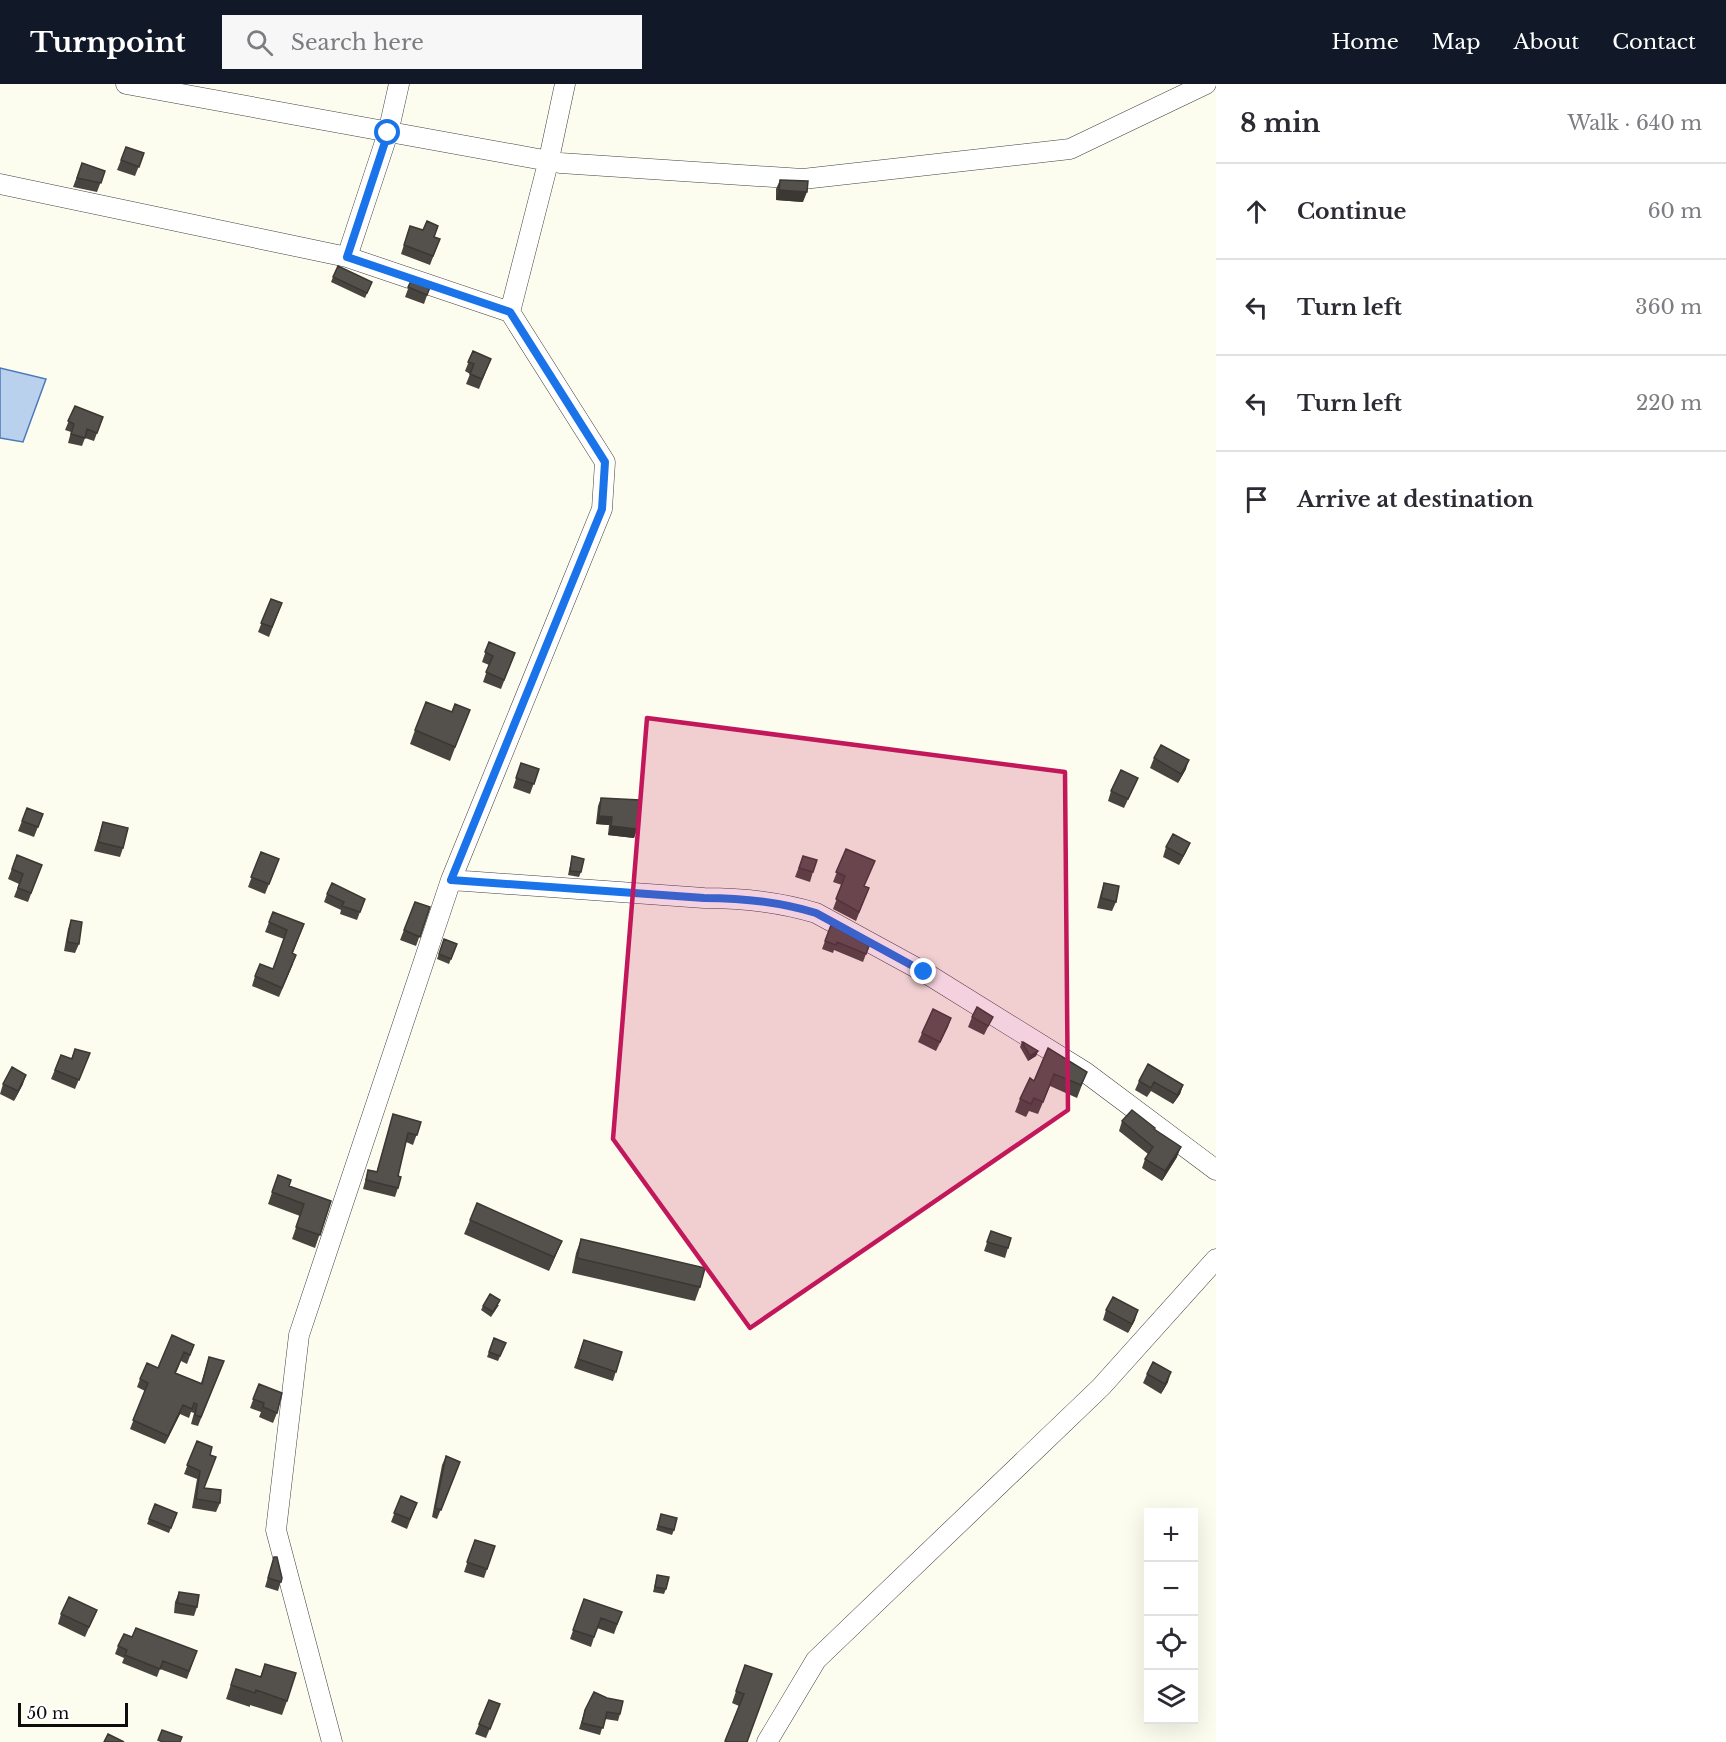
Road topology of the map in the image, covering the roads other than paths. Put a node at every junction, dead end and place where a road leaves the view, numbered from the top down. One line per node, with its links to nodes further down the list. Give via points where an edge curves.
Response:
1 (126, 84): 5 (street)
2 (399, 84): 5 (street)
3 (565, 84): 6 (street)
4 (1206, 84): 6 (street, via 1070,149 803,179 561,163)
5 (388, 133): 6 (street); 8 (street)
6 (549, 159): 9 (street)
7 (0, 184): 8 (street)
8 (347, 257): 9 (street)
9 (510, 312): 10 (street, via 605,462 602,509)
10 (451, 880): 11 (street, via 738,898 816,913 924,972 1085,1072); 13 (street, via 299,1335 276,1530)
11 (1216, 1170)
12 (1216, 1258): 14 (street, via 1101,1387 816,1660)
13 (332, 1742)
14 (766, 1742)

